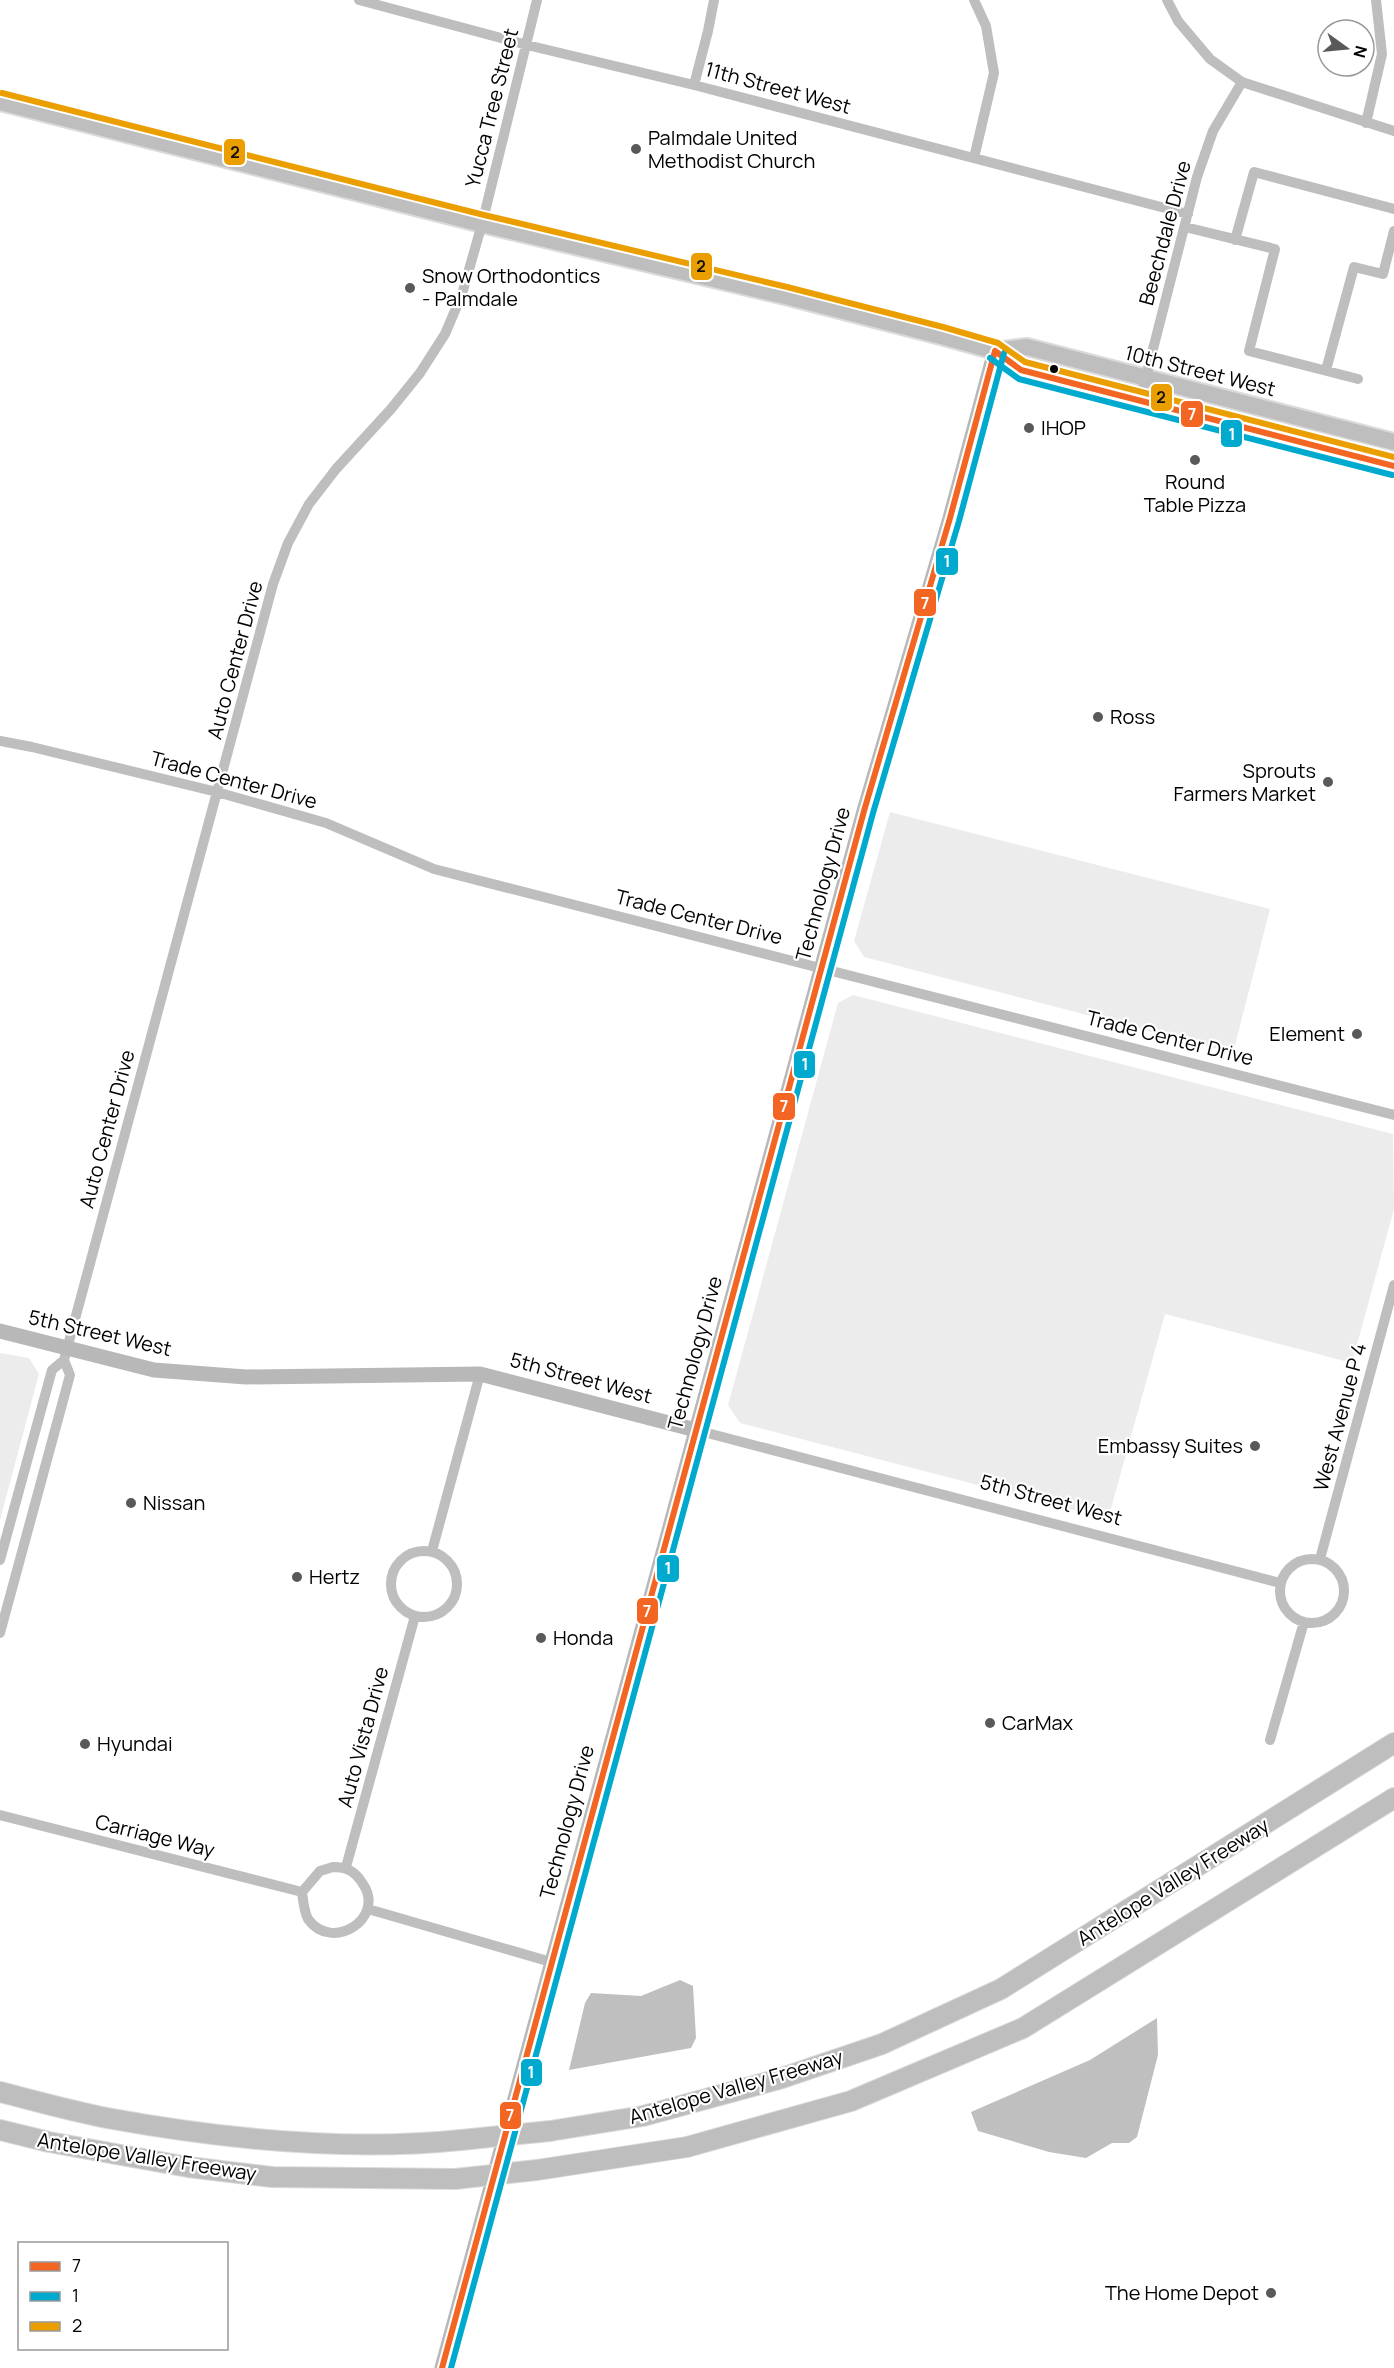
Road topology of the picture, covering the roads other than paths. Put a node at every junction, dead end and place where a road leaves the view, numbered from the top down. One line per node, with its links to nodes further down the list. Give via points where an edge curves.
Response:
1 (359, 0): 7 (street, 11th Street West)
2 (537, 0): 8 (street, Yucca Tree Street)
3 (714, 0): 10 (street)
4 (974, 0): 14 (street, via 986,26 994,73)
5 (1167, 0): 9 (street, via 1178,21 1210,59)
6 (1376, 0): 12 (street, via 1382,54)
7 (373, 2): 8 (street, 11th Street West)
8 (527, 45): 10 (street, 11th Street West); 17 (street, Yucca Tree Street)
9 (1242, 82): 12 (street); 16 (street, Beechdale Drive, via 1213,132)
10 (694, 85): 14 (street, 11th Street West)
11 (0, 102): 17 (main road, 10th Street West)
12 (1366, 123): 13 (street)
13 (1394, 131)
14 (974, 158): 16 (street, 11th Street West)
15 (1394, 209): 20 (street, via 1254,172)
16 (1188, 214): 18 (street, Beechdale Drive)
17 (482, 224): 21 (main road, 10th Street West); 29 (street, Auto Center Drive, via 462,294 445,334 392,409 309,504 288,543 273,584)
18 (1185, 227): 20 (street); 23 (street, Beechdale Drive)
19 (1394, 231): 22 (street, via 1383,274 1354,267)
20 (1235, 240): 22 (street, via 1275,249 1249,351)
21 (995, 351): 23 (main road, 10th Street West, via 1027,347); 25 (main road, 10th Street West, via 1021,370); 30 (main road, Technology Drive)
22 (1326, 370): 24 (street)
23 (1146, 379): 25 (street, Beechdale Drive); 26 (main road, 10th Street West)
24 (1358, 379)
25 (1140, 400): 27 (main road, 10th Street West)
26 (1394, 442)
27 (1394, 466)
28 (0, 741): 29 (street, Trade Center Drive)
29 (217, 792): 30 (street, Trade Center Drive, via 326,823 434,869); 34 (street, Auto Center Drive)
30 (822, 967): 31 (street, Trade Center Drive); 36 (main road, Technology Drive)
31 (1394, 1115)
32 (1394, 1285): 38 (street, West Avenue P 4)
33 (0, 1331): 34 (main road, 5th Street West)
34 (65, 1354): 35 (main road, 5th Street West, via 154,1370 246,1377); 39 (street, Auto Center Drive, via 52,1370); 43 (street, Auto Center Drive, via 70,1375)
35 (480, 1374): 36 (main road, 5th Street West); 37 (street)
36 (696, 1430): 40 (street, 5th Street West); 51 (main road, Technology Drive)
37 (432, 1551): 41 (street, via 417,1551 399,1561 392,1575 390,1591 395,1600); 41 (street, via 453,1567 456,1592 450,1605 440,1613)
38 (1320, 1559): 40 (street, via 1303,1559 1293,1564); 42 (street, via 1337,1570 1344,1591 1342,1602 1326,1620)
39 (0, 1560)
40 (1280, 1583): 42 (street, via 1287,1611)
41 (415, 1616): 48 (street, Auto Vista Drive)
42 (1304, 1622): 44 (street)
43 (0, 1633)
44 (1270, 1740)
45 (1394, 1743): 52 (highway, Antelope Valley Freeway, bridge, via 1001,1989 882,2044 779,2079 643,2116 461,2140 352,2144 211,2134 105,2117)
46 (1394, 1798): 53 (highway, Antelope Valley Freeway, bridge, via 1023,2028 851,2101 687,2147 455,2179 272,2177 188,2167)
47 (0, 1815): 49 (street, Carriage Way)
48 (346, 1867): 49 (street, via 320,1871); 50 (street, via 367,1890)
49 (302, 1892): 50 (street, via 307,1917 327,1933 346,1932 359,1925)
50 (368, 1909): 51 (street)
51 (551, 1962): 54 (main road, Technology Drive)
52 (0, 2092)
53 (0, 2130)
54 (442, 2368)

